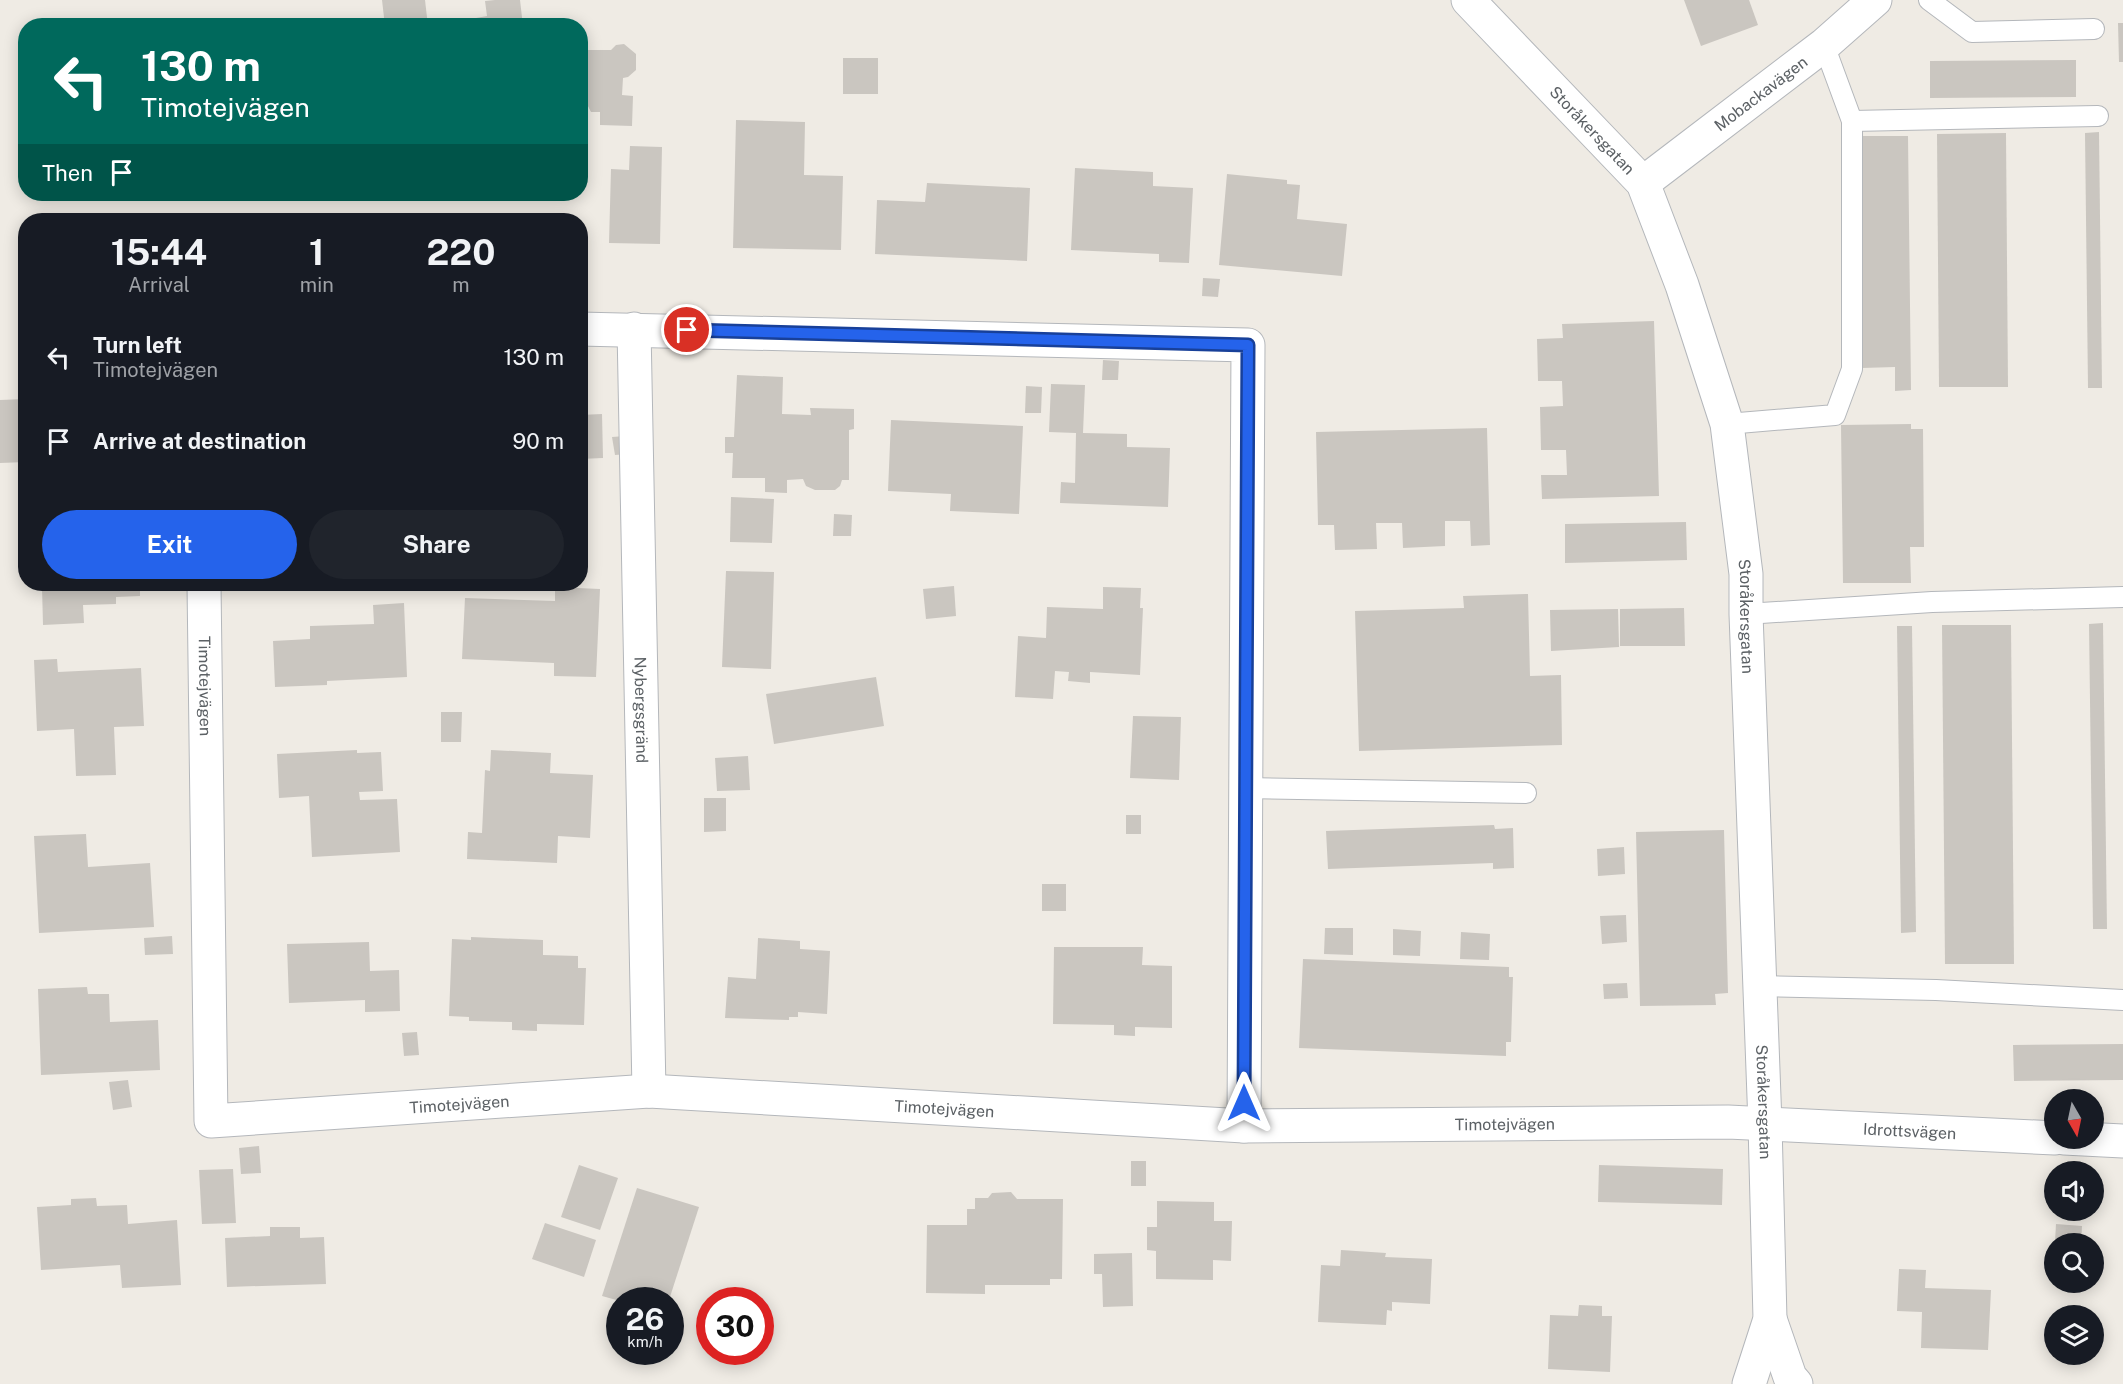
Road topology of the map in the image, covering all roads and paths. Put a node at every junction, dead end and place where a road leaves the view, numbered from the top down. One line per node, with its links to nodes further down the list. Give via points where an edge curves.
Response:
1 (1468, 0): 8 (street, Storåkersgatan)
2 (1875, 0): 5 (street, Mobackavägen)
3 (1929, 0): 4 (lane, via 1972,32)
4 (2094, 29)
5 (1824, 45): 7 (lane); 8 (street, Mobackavägen)
6 (2098, 116): 7 (lane)
7 (1852, 121): 11 (lane, via 1852,369 1835,415)
8 (1643, 183): 11 (street, Storåkersgatan)
9 (634, 329): 10 (street); 15 (street, via 1248,345); 19 (street, Nybergsgränd)
10 (588, 330)
11 (1728, 424): 14 (street, Storåkersgatan, via 1746,574)
12 (204, 591): 19 (street, Timotejvägen, via 211,1121)
13 (2123, 597): 14 (lane, via 1932,602)
14 (1746, 614): 17 (street, Storåkersgatan)
15 (1244, 788): 16 (lane); 21 (street)
16 (1526, 793)
17 (1759, 986): 18 (lane); 20 (street, Storåkersgatan)
18 (2123, 1000)
19 (649, 1091): 21 (street, Timotejvägen)
20 (1765, 1124): 21 (street, Timotejvägen); 22 (street, Idrottsvägen); 25 (street, Storåkersgatan)
21 (1244, 1126)
22 (2044, 1137)
23 (2104, 1140): 24 (street)
24 (2123, 1141)
25 (1770, 1319): 26 (street, Storåkersgatan); 27 (street, Storåkersgatan)
26 (1749, 1384)
27 (1796, 1384)

